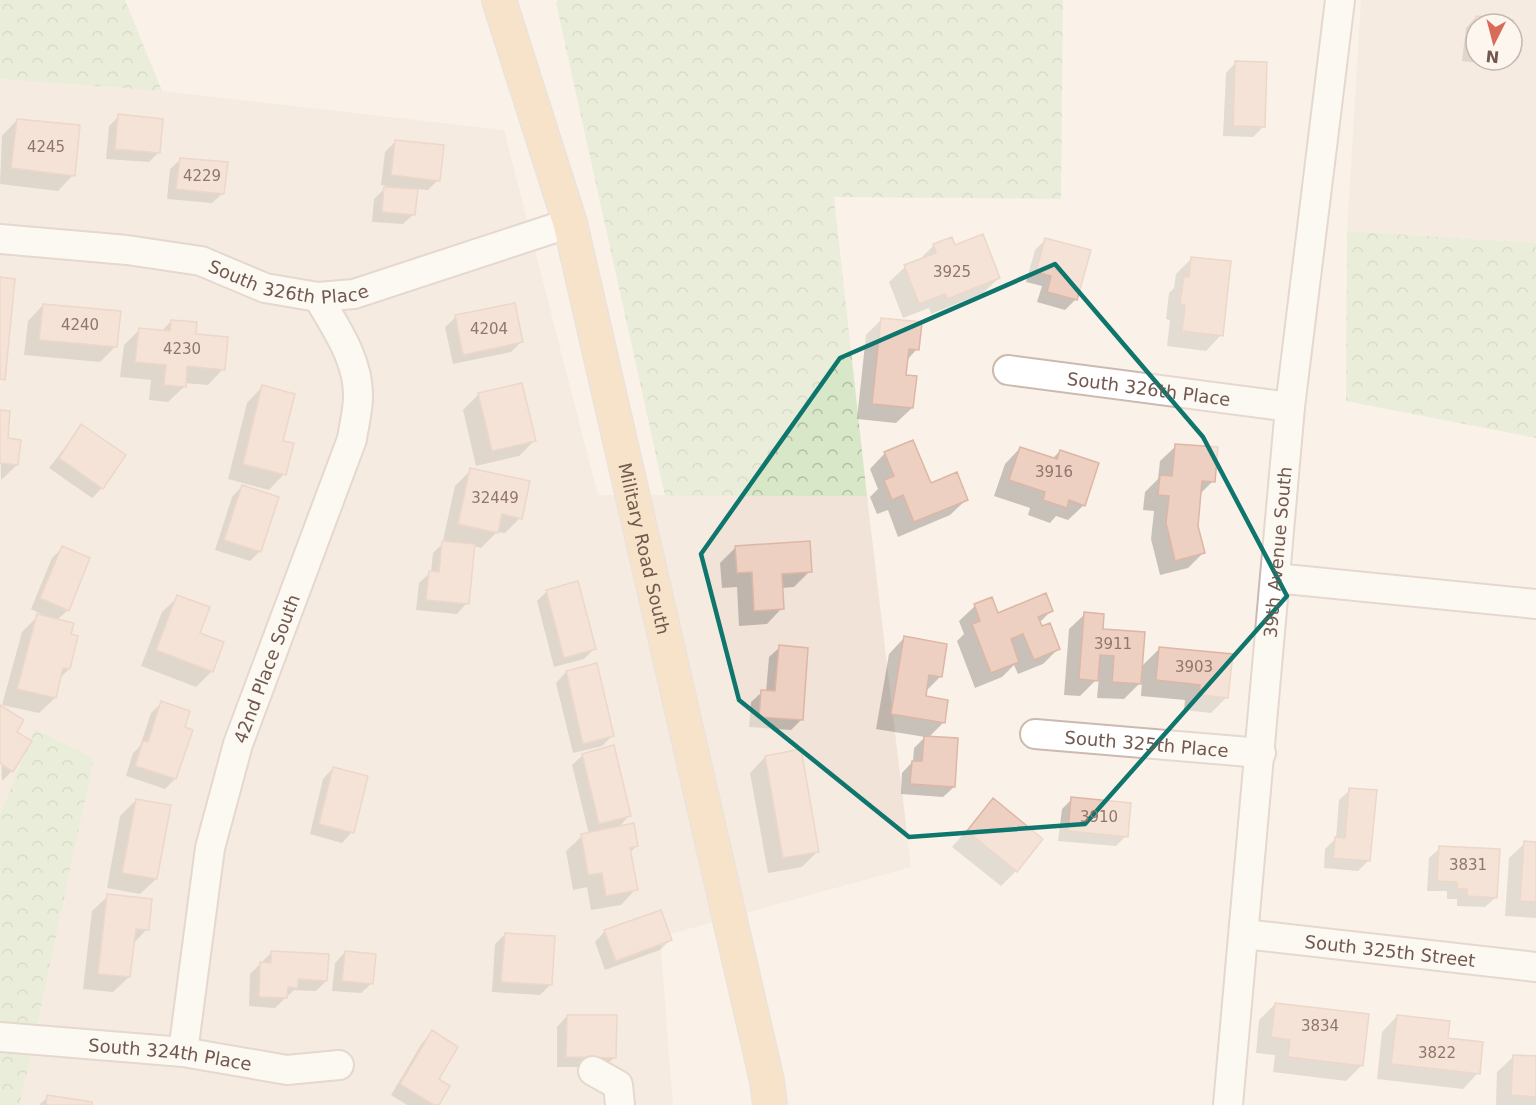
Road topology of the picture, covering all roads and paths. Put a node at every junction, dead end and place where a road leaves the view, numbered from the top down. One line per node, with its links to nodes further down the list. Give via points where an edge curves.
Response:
1 (499, 0): 3 (main road, Military Road South)
2 (1340, 0): 7 (street, 39th Avenue South)
3 (570, 223): 5 (street, South 326th Place, via 354,294); 19 (main road, Military Road South)
4 (0, 238): 5 (street, South 326th Place, via 201,261 265,288)
5 (318, 297): 15 (street, 42nd Place South, via 342,338 355,371 358,396 352,439 238,744 210,848)
6 (1008, 370): 7 (street, South 326th Place)
7 (1290, 407): 8 (street, 39th Avenue South)
8 (1275, 579): 9 (street); 11 (street, 39th Avenue South)
9 (1536, 604)
10 (1035, 734): 11 (street, South 325th Place)
11 (1261, 753): 12 (street, 39th Avenue South)
12 (1244, 934): 13 (street, South 325th Street); 20 (street, 39th Avenue South)
13 (1536, 967)
14 (0, 1037): 15 (street, South 324th Place)
15 (183, 1052): 16 (street, South 324th Place, via 287,1070)
16 (339, 1065)
17 (593, 1071): 18 (street, via 618,1084)
18 (620, 1105)
19 (770, 1105)
20 (1228, 1105)

